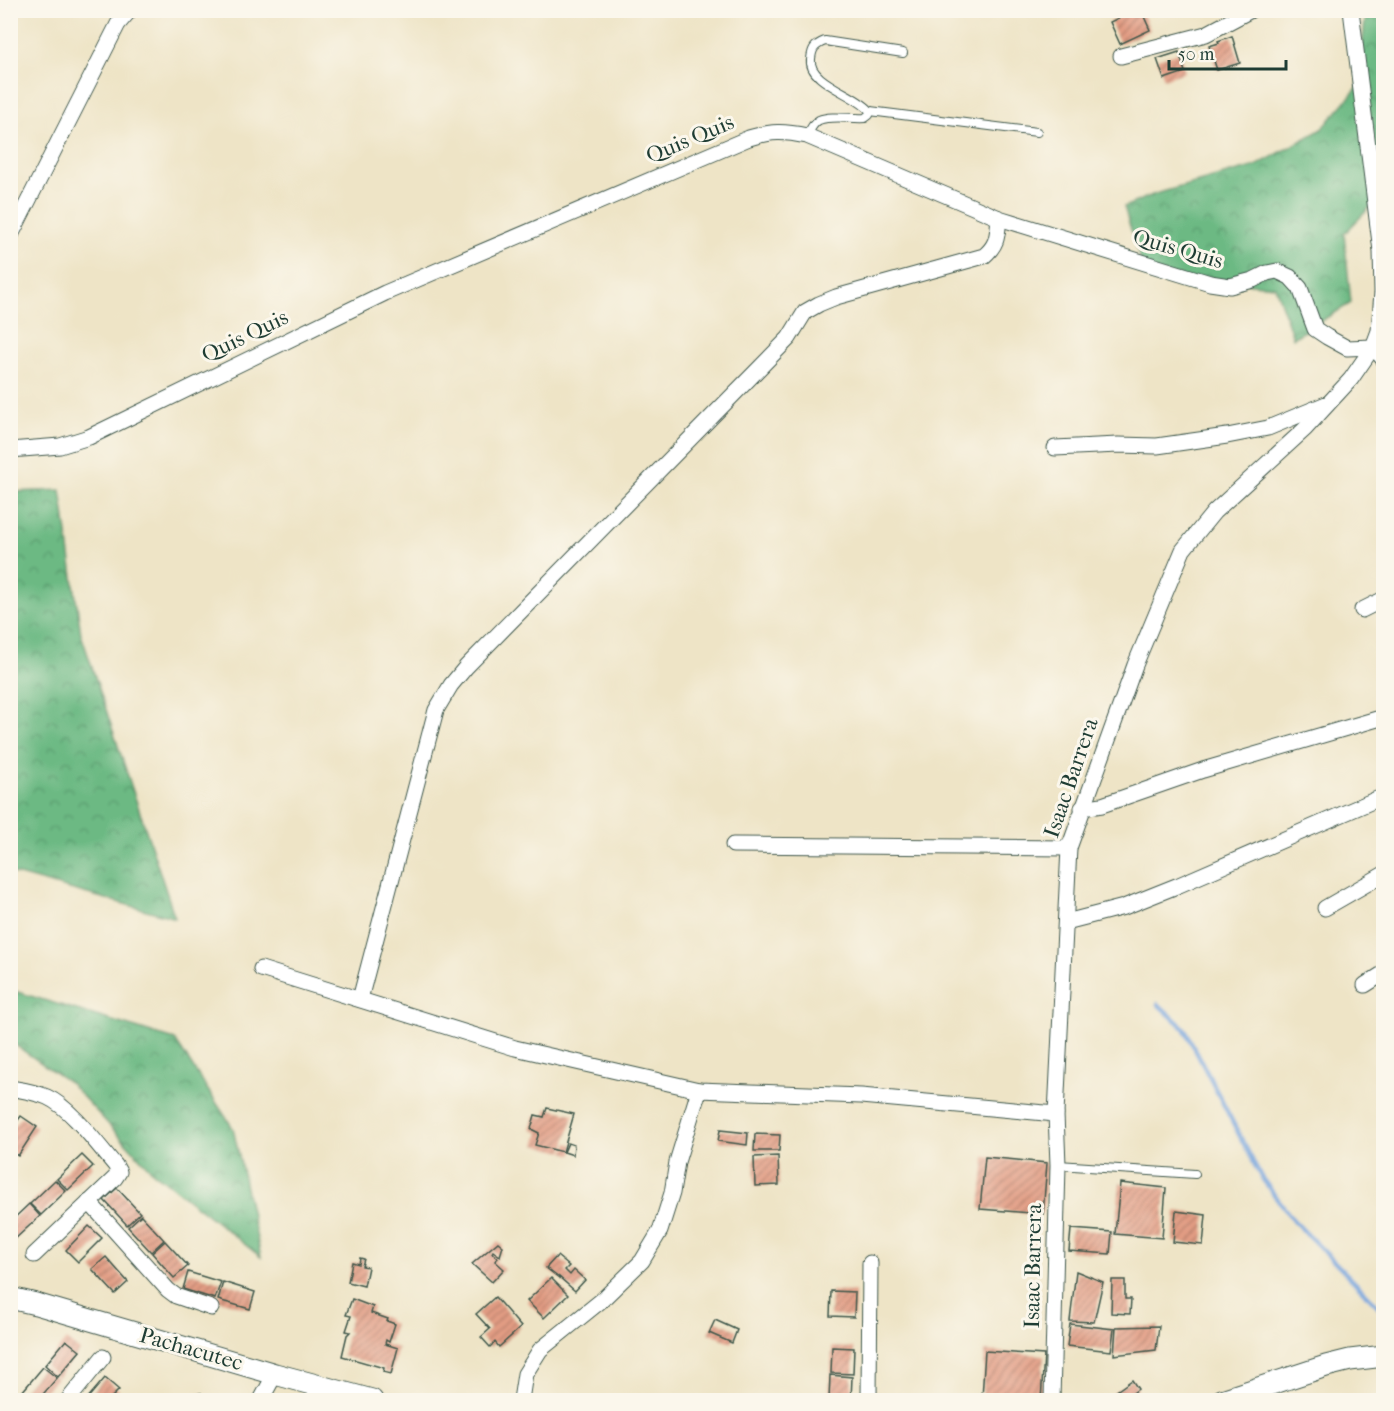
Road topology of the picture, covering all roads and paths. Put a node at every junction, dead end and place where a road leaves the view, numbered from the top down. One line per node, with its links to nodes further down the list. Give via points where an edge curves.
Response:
1 (130, 10): 10 (street, via 118,24)
2 (1251, 10): 5 (street, via 1206,34)
3 (1351, 10): 11 (street, via 1381,251 1379,331)
4 (903, 53): 6 (lane, via 825,42 812,50 810,63 823,80)
5 (1121, 56)
6 (870, 111): 7 (lane); 8 (lane, via 865,118 819,120)
7 (1036, 132)
8 (807, 136): 9 (street, Quis Quis); 15 (street, Quis Quis, via 786,132 749,138 385,293 89,437 60,446)
9 (999, 218): 11 (street, Quis Quis, via 1210,283 1230,286 1277,271 1290,276 1300,288 1315,329 1347,348); 29 (street, via 997,241 984,256 836,297 805,312 789,338 451,685 436,710)
10 (10, 237)
11 (1373, 347): 12 (street); 13 (street, Isaac Barrera)
12 (1383, 360)
13 (1329, 403): 14 (street, via 1268,428 1227,436 1158,446); 20 (street, Isaac Barrera, via 1214,512 1183,550 1135,665)
14 (1055, 448)
15 (10, 450)
16 (1383, 599): 17 (street)
17 (1362, 609)
18 (1383, 717): 20 (street)
19 (1383, 796): 25 (street, via 1124,907)
20 (1083, 808): 22 (street, Isaac Barrera)
21 (733, 845): 22 (street)
22 (1069, 848): 25 (street, Isaac Barrera)
23 (1383, 874): 24 (street)
24 (1325, 908)
25 (1066, 922): 32 (street, Isaac Barrera)
26 (261, 969): 29 (street)
27 (1383, 973): 28 (street)
28 (1365, 985)
29 (360, 999): 31 (street, via 515,1048)
30 (10, 1088): 35 (street, via 49,1097 70,1113 115,1165 119,1172 115,1178)
31 (699, 1090): 32 (street, via 861,1096); 46 (street, via 660,1231 642,1261 602,1300 540,1350 525,1374)
32 (1056, 1114): 33 (street, Isaac Barrera)
33 (1058, 1165): 34 (lane); 48 (street, Isaac Barrera)
34 (1196, 1174)
35 (89, 1202): 36 (street); 39 (street, via 168,1290)
36 (34, 1255)
37 (870, 1263): 47 (street)
38 (10, 1298): 42 (street, Pachacutec)
39 (211, 1308)
40 (1383, 1356): 49 (street, via 1326,1366)
41 (103, 1357): 43 (street)
42 (275, 1374): 44 (street); 45 (street, Pachacutec)
43 (68, 1401)
44 (261, 1401)
45 (372, 1401)
46 (521, 1401)
47 (869, 1401)
48 (1052, 1401)
49 (1222, 1401)

